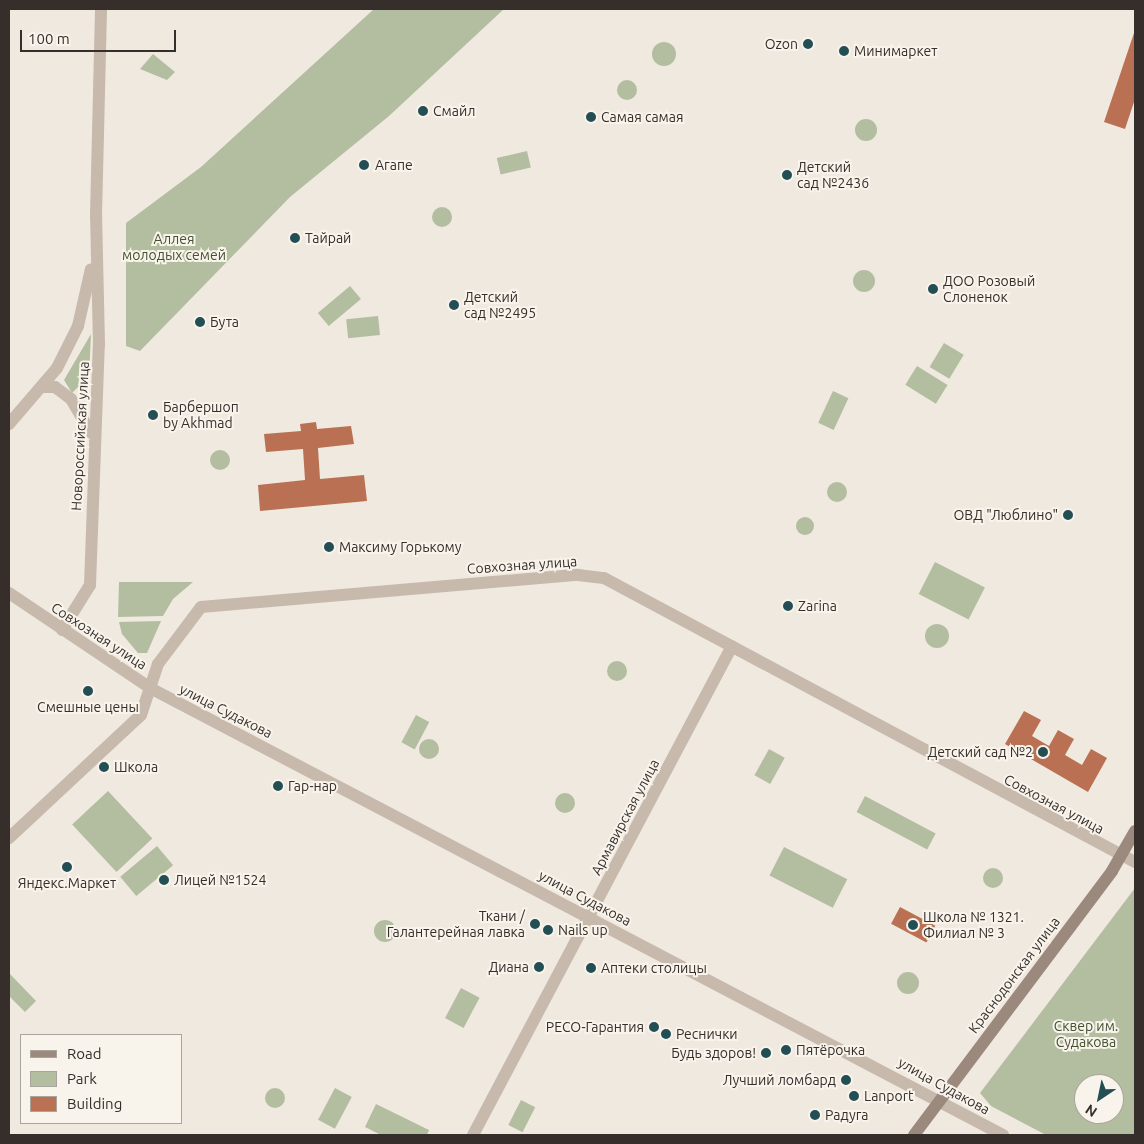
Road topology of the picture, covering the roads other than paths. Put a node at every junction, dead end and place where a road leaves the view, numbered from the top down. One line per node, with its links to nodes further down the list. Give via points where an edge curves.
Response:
1 (101, 9): 2 (street, Новороссийская улица)
2 (96, 234): 3 (street, Новороссийская улица, via 78,326); 5 (street, Новороссийская улица, via 99,345)
3 (43, 387): 4 (street, Новороссийская улица); 5 (street, via 54,387 71,399)
4 (9, 424)
5 (93, 437): 7 (street, Новороссийская улица, via 90,585)
6 (9, 593): 7 (street, Совхозная улица)
7 (62, 630): 9 (street, Совхозная улица)
8 (732, 646): 9 (street, Совхозная улица, via 604,578 521,579 201,607 158,664); 12 (street, Совхозная улица); 14 (street, Армавирская улица)
9 (152, 689): 11 (street, via 142,715); 14 (street, улица Судакова)
10 (1135, 831): 12 (main road, Краснодонская улица)
11 (9, 838)
12 (1121, 856): 13 (street, Совхозная улица); 15 (main road, Краснодонская улица)
13 (1135, 862)
14 (589, 917): 15 (street, улица Судакова); 16 (street, Армавирская улица)
15 (940, 1099): 17 (main road, Краснодонская улица); 18 (street, улица Судакова)
16 (473, 1135)
17 (914, 1135)
18 (1003, 1135)

